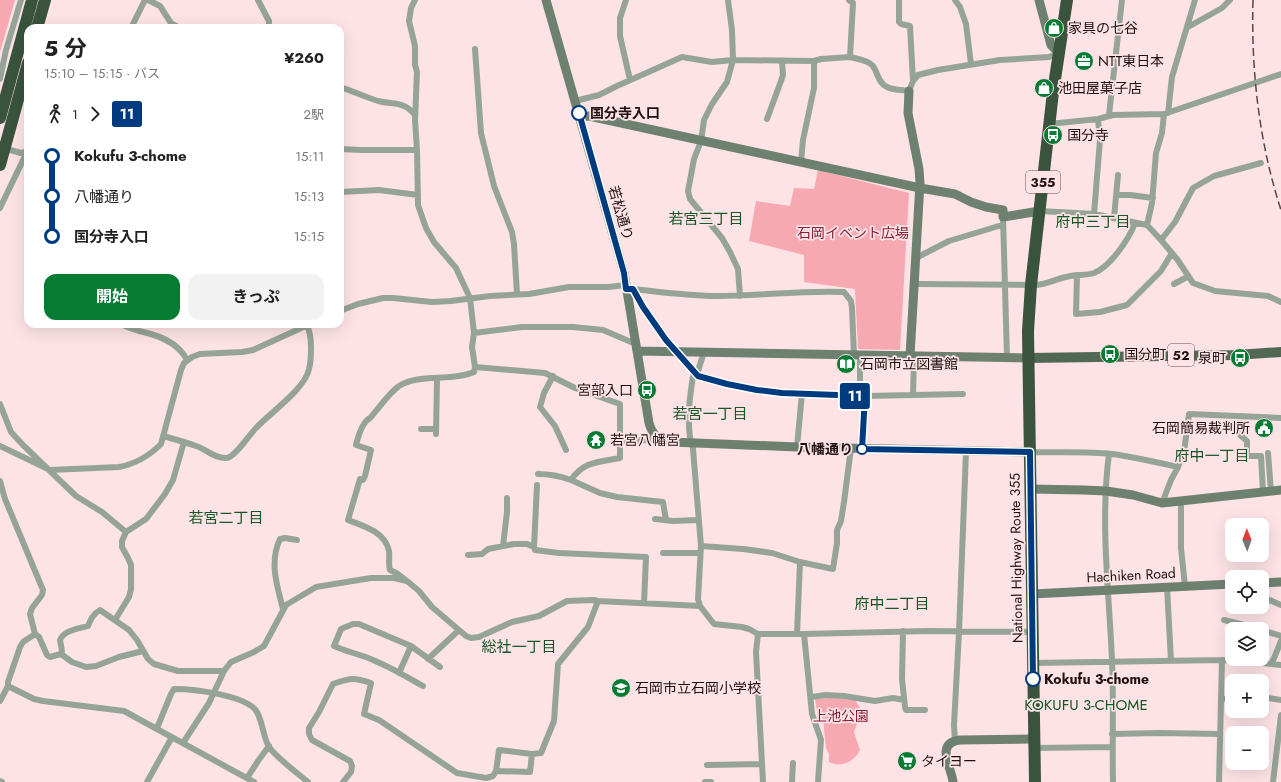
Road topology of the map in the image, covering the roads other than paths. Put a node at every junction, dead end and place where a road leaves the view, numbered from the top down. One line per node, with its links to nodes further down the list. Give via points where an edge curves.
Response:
1 (21, 0): 34 (street)
2 (32, 0): 18 (highway)
3 (45, 0): 19 (highway)
4 (146, 0): 20 (street); 21 (street, via 160,6)
5 (258, 0): 22 (street)
6 (415, 0): 41 (street, via 408,15 416,46)
7 (546, 0): 39 (street, 若松通り)
8 (626, 0): 35 (street, via 620,18 620,31)
9 (728, 0): 28 (street)
10 (899, 0): 36 (street, via 898,22 910,26)
11 (955, 0): 31 (street, via 966,24)
12 (1039, 0): 26 (street, via 1051,45)
13 (1067, 0): 26 (highway, National Highway Route 355 / 355)
14 (1122, 0): 42 (street)
15 (1195, 0): 23 (street)
16 (1230, 0): 23 (street, via 1222,8)
17 (852, 1): 27 (street)
18 (25, 24)
19 (38, 24)
20 (133, 24)
21 (173, 24)
22 (269, 24)
23 (1188, 27): 40 (street, via 1172,77)
24 (24, 30): 44 (highway)
25 (475, 49): 80 (street, via 481,133 494,186 512,232)
26 (1059, 53): 31 (street, via 1049,57); 47 (highway, National Highway Route 355 / 355)
27 (850, 57): 30 (street, via 821,59); 38 (street, via 873,66 886,87)
28 (733, 60): 29 (street); 35 (street, via 712,62 682,57); 48 (street, via 727,82 704,120)
29 (782, 61): 30 (street); 46 (street, via 783,75)
30 (814, 62): 54 (street, via 814,88)
31 (971, 64): 36 (street, via 918,75)
32 (1281, 74): 40 (street)
33 (24, 78): 56 (highway)
34 (0, 79)
35 (630, 80): 39 (street, via 599,95)
36 (913, 81): 38 (street)
37 (344, 88): 41 (street, via 379,101 404,105)
38 (909, 91): 58 (street, via 908,113 919,169)
39 (576, 101): 43 (street, 若松通り)
40 (1166, 114): 42 (street); 62 (street, via 1156,153)
41 (415, 115): 51 (street)
42 (1108, 115): 45 (street)
43 (580, 117): 48 (street, via 589,116); 79 (street, 若松通り)
44 (0, 118)
45 (1098, 118): 47 (street); 65 (street, via 1100,140)
46 (767, 119)
47 (1049, 124): 64 (highway, National Highway Route 355 / 355)
48 (701, 141): 54 (street); 81 (street, via 690,178 690,199 722,238 730,252 738,269)
49 (0, 147): 52 (street)
50 (344, 149): 51 (street)
51 (417, 150): 60 (street)
52 (24, 151)
53 (24, 158): 63 (street)
54 (801, 162): 58 (street)
55 (1261, 163): 70 (street, via 1214,176 1194,188 1175,222)
56 (0, 165)
57 (1118, 175): 61 (street)
58 (920, 188): 67 (street, via 956,194 971,202 1003,210); 72 (street)
59 (344, 192): 60 (street, via 379,190)
60 (418, 195): 82 (street, via 419,209 426,228 456,268)
61 (1117, 195): 62 (street); 66 (street)
62 (1153, 198): 69 (street)
63 (0, 208)
64 (1040, 211): 65 (street); 67 (street); 78 (highway, National Highway Route 355 / 355)
65 (1094, 214): 66 (street)
66 (1114, 218): 68 (street)
67 (1003, 221): 72 (street, via 949,241); 77 (street)
68 (1135, 223): 69 (street); 73 (street, via 1121,250 1104,266 1093,273)
69 (1147, 225): 70 (street)
70 (1161, 240): 71 (street)
71 (1172, 253): 73 (street, via 1161,271 1133,300 1127,305 1111,310 1076,314); 74 (street)
72 (916, 258): 75 (street)
73 (1077, 275): 78 (street)
74 (1187, 277): 76 (street); 83 (street, via 1193,283 1215,291 1268,296)
75 (914, 284): 77 (street); 94 (street)
76 (1174, 284)
77 (1005, 285): 78 (street); 95 (street)
78 (1031, 285): 96 (highway, National Highway Route 355 / 355)
79 (629, 288): 80 (street, via 569,287); 81 (street, via 670,294); 89 (street, 若松通り); 90 (street)
80 (517, 294): 82 (street)
81 (740, 296): 93 (street, via 844,292 851,301)
82 (470, 298): 84 (street, via 432,302 383,298); 88 (street)
83 (1281, 302)
84 (344, 309)
85 (128, 328): 97 (street, via 158,336 171,343 182,351)
86 (300, 328): 97 (street, via 253,350 200,354)
87 (309, 328): 113 (street, via 311,357 306,378 295,393 256,428 235,454 229,458 222,458)
88 (474, 333): 89 (street, via 522,327 573,327 603,330 631,342); 98 (street, via 472,347)
89 (636, 347): 90 (street); 111 (street, 若松通り, via 649,422)
90 (676, 352): 91 (street); 99 (street)
91 (704, 352): 93 (street); 99 (street)
92 (1281, 352): 96 (main road, 52)
93 (857, 356): 94 (street); 105 (street)
94 (912, 356): 95 (street); 104 (street)
95 (1007, 358): 96 (street)
96 (1028, 358): 121 (highway, National Highway Route 355 / 355)
97 (187, 360): 110 (street, via 181,370)
98 (475, 367): 100 (street); 101 (street, via 474,372 468,375)
99 (695, 373): 102 (street, via 727,384 757,390); 114 (street, via 688,415)
100 (553, 376): 112 (street, via 575,388 620,404); 119 (street, via 540,406 555,426)
101 (437, 378): 109 (street, via 436,432); 149 (street, via 412,380 394,389 366,420 356,445 371,450 365,476 363,480 360,479 348,520 377,533 387,545 390,570)
102 (802, 393): 105 (street); 116 (street)
103 (963, 394): 104 (street)
104 (913, 395): 105 (street)
105 (862, 396): 118 (street)
106 (0, 404): 125 (street, via 11,432)
107 (1240, 416): 108 (street); 124 (street, via 1189,414 1184,452); 132 (street, via 1240,435 1247,441 1247,456 1261,456)
108 (1281, 418)
109 (421, 429)
110 (163, 436): 113 (street); 125 (street, via 161,444 153,452 130,465)
111 (656, 436): 112 (street, via 649,440); 114 (street, via 665,442)
112 (621, 440): 127 (street, via 620,458 589,465 578,471)
113 (184, 442): 140 (street, via 173,480 165,494 146,519)
114 (692, 443): 116 (street); 139 (street)
115 (0, 446): 125 (street)
116 (797, 447): 117 (street)
117 (851, 448): 118 (street); 148 (street, via 833,569)
118 (862, 449): 120 (street)
119 (566, 450)
120 (966, 452): 121 (street); 168 (street)
121 (1030, 452): 123 (street); 130 (highway, National Highway Route 355 / 355)
122 (1268, 453): 132 (street)
123 (1109, 454): 124 (street); 133 (street)
124 (1178, 467): 136 (street)
125 (50, 470): 140 (street, via 76,496 102,512)
126 (538, 474): 127 (street, via 558,475)
127 (571, 480): 138 (street, via 600,493 663,502)
128 (0, 481): 171 (street, via 43,590 42,596 30,612)
129 (537, 485): 144 (street)
130 (1030, 489): 133 (street); 156 (highway, National Highway Route 355 / 355)
131 (1281, 490): 132 (street)
132 (1267, 491): 135 (street)
133 (1106, 492): 136 (street, via 1133,495); 155 (street)
134 (507, 498): 142 (street)
135 (1181, 502): 136 (street); 153 (street, via 1180,542)
136 (1162, 503)
137 (655, 519): 138 (street)
138 (666, 520): 139 (street)
139 (698, 520): 143 (street)
140 (126, 532): 163 (street, via 122,547 130,562 131,589)
141 (297, 540): 162 (street, via 285,538 280,540 276,548 274,564)
142 (503, 546): 144 (street, via 527,544); 147 (street, via 488,549 482,554)
143 (701, 546): 146 (street); 148 (street, via 772,553)
144 (534, 547): 159 (street, via 534,550 646,556)
145 (663, 553): 146 (street)
146 (700, 553): 161 (street)
147 (468, 555)
148 (800, 562): 173 (street)
149 (407, 581): 162 (street, via 386,578 323,585 310,589); 166 (street)
150 (1281, 582): 151 (street)
151 (1269, 583)
152 (1225, 584): 153 (street, Hachiken Road)
153 (1185, 586): 154 (street, Hachiken Road)
154 (1167, 587): 155 (street, Hachiken Road); 183 (street)
155 (1108, 591): 156 (street, Hachiken Road); 182 (street)
156 (1032, 594): 169 (highway, National Highway Route 355 / 355)
157 (1269, 600): 160 (street)
158 (598, 601): 159 (street); 166 (street, via 567,601 539,616 512,622 479,637 471,638); 211 (street, via 588,627 558,664 554,721 541,753)
159 (644, 603): 161 (street)
160 (1281, 605)
161 (700, 606): 172 (street, via 714,624 742,627)
162 (283, 609): 188 (street, via 264,646 231,662)
163 (115, 620): 178 (street, via 129,630); 179 (street, via 100,610 95,613 88,626 63,635 60,640)
164 (1224, 620): 165 (street)
165 (1232, 622)
166 (459, 630): 180 (street)
167 (903, 631): 168 (street); 174 (street); 197 (street)
168 (959, 632): 169 (street); 206 (street)
169 (1033, 632): 185 (highway, National Highway Route 355 / 355)
170 (1269, 632): 175 (street)
171 (36, 634): 179 (street, via 48,657); 190 (street, via 20,647)
172 (758, 634): 173 (street); 213 (street)
173 (797, 634): 174 (street)
174 (804, 634): 193 (street)
175 (1281, 636)
176 (1281, 642): 184 (street)
177 (411, 646): 180 (street); 189 (street); 189 (street, via 359,624 341,629 334,646 373,660)
178 (143, 651): 179 (street, via 86,667 72,662); 188 (street, via 154,664 178,671)
179 (61, 654)
180 (428, 659): 187 (street)
181 (1222, 660): 183 (street); 184 (street); 195 (street)
182 (1112, 661): 183 (street); 185 (street); 203 (street)
183 (1171, 661)
184 (1272, 663): 186 (street)
185 (1033, 664): 208 (highway, National Highway Route 355 / 355)
186 (1281, 665)
187 (440, 667)
188 (224, 671): 192 (street)
189 (399, 673): 191 (street)
190 (8, 686): 199 (street); 202 (street, via 43,701 120,709)
191 (423, 686)
192 (214, 693): 202 (street, via 174,689); 207 (street); 209 (street, via 233,698 255,709)
193 (811, 697): 197 (street, via 826,695 875,701 893,698); 225 (street, via 812,714 821,740)
194 (1269, 698): 198 (street)
195 (1222, 699): 196 (street); 204 (street)
196 (1225, 699)
197 (904, 700): 200 (street, via 906,710)
198 (1281, 700)
199 (0, 701)
200 (925, 710)
201 (1281, 714): 230 (street)
202 (157, 728): 205 (street)
203 (1112, 734): 204 (street); 210 (street)
204 (1220, 734): 229 (street)
205 (172, 737): 207 (street); 218 (street)
206 (954, 742): 208 (street, via 960,740); 226 (street, via 947,748 946,754)
207 (183, 743): 216 (street)
208 (1034, 743): 210 (street); 227 (highway, National Highway Route 355 / 355)
209 (269, 746): 216 (street); 220 (street)
210 (1112, 747): 228 (street)
211 (532, 754): 215 (street, via 530,772); 215 (street, via 499,750)
212 (793, 763): 224 (street)
213 (762, 764): 214 (street); 223 (street)
214 (707, 765)
215 (496, 771): 217 (street, via 493,776 486,778 457,773 379,720 364,714 371,683 350,678 333,684 309,728 312,740 350,761 352,766)
216 (247, 778): 219 (street)
217 (347, 781)
218 (147, 782)
219 (254, 782)
220 (308, 782)
221 (705, 782): 222 (street)
222 (711, 782)
223 (763, 782)
224 (792, 782)
225 (818, 782)
226 (953, 782)
227 (1035, 782)
228 (1114, 782)
229 (1219, 782)
230 (1273, 782)

